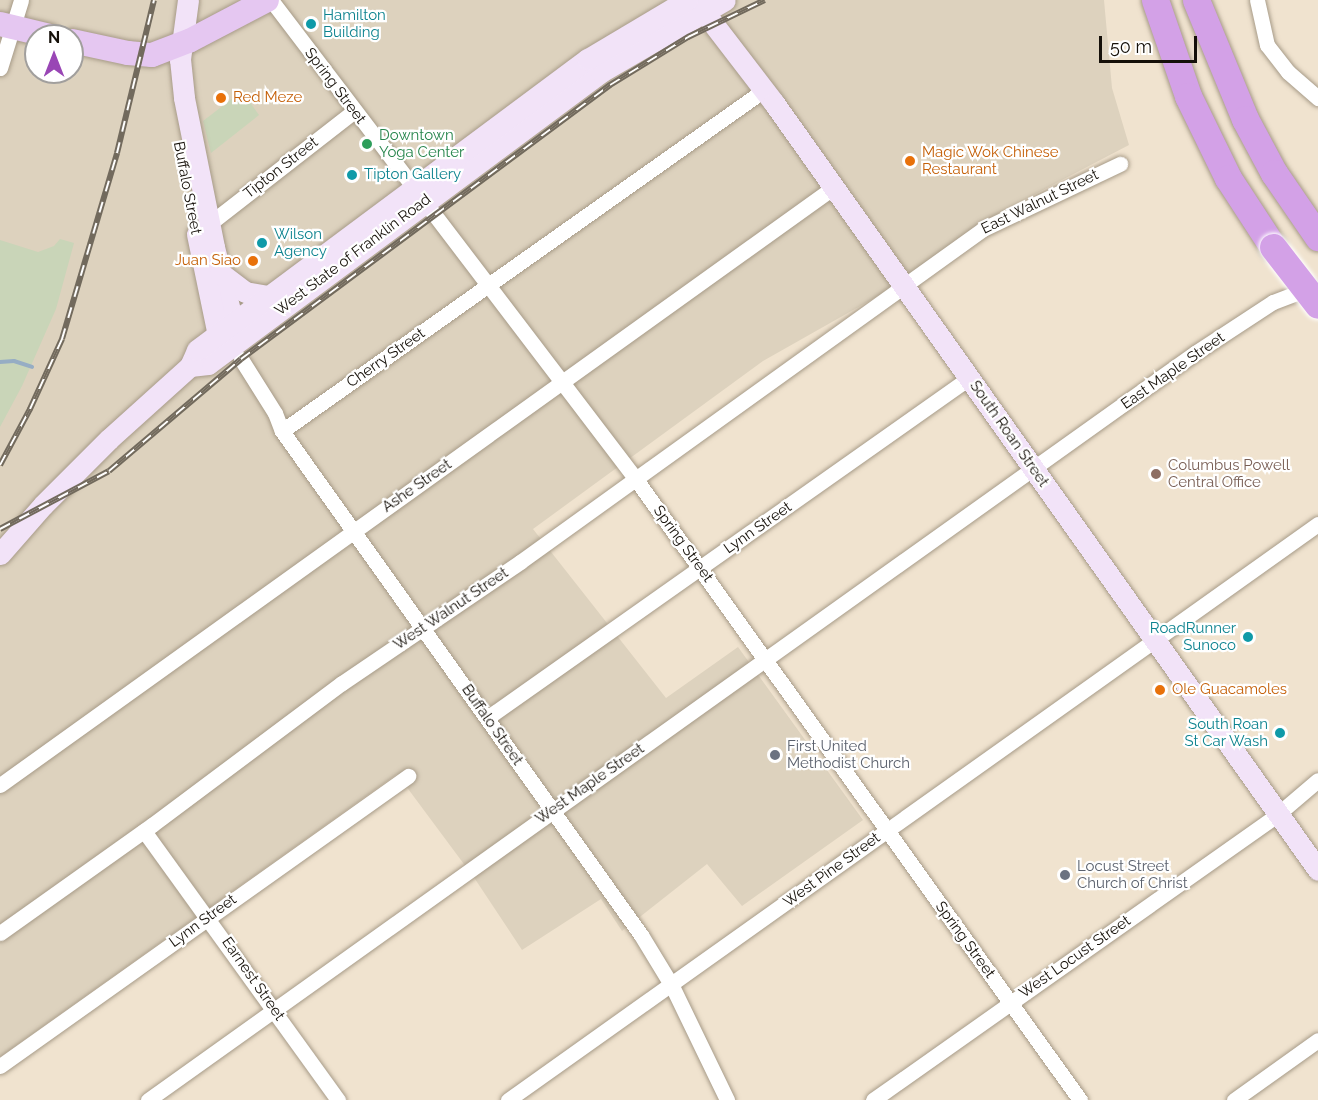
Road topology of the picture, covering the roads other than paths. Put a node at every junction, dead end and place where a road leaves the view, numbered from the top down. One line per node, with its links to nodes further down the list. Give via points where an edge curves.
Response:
1 (21, 0): 11 (street)
2 (173, 0): 15 (main road, Buffalo Street)
3 (188, 0): 15 (main road, Buffalo Street)
4 (269, 0): 15 (main road); 19 (street, Spring Street)
5 (725, 0): 10 (main road, West State of Franklin Road)
6 (1155, 0): 30 (highway, bridge, via 1200,122 1228,178 1273,247)
7 (1197, 0): 14 (highway)
8 (1206, 0): 14 (highway)
9 (1257, 0): 18 (street, via 1267,45 1288,72)
10 (696, 4): 17 (main road, South Roan Street); 22 (main road, West State of Franklin Road, via 588,59)
11 (6, 26): 12 (main road); 16 (street)
12 (24, 30)
13 (84, 42): 15 (main road, via 152,55)
14 (1211, 42): 24 (highway, via 1261,151)
15 (174, 48): 23 (main road, Buffalo Street); 31 (main road, Buffalo Street, via 170,102)
16 (0, 68)
17 (764, 90): 21 (main road, South Roan Street); 27 (street, Cherry Street)
18 (1318, 98)
19 (354, 111): 22 (street, Spring Street); 23 (street, Tipton Street)
20 (1120, 164): 28 (street, East Walnut Street, via 983,229)
21 (834, 187): 28 (main road, South Roan Street); 33 (street, Ashe Street)
22 (419, 196): 27 (street, Spring Street); 29 (main road, West State of Franklin Road); 31 (main road, West State of Franklin Road)
23 (209, 224): 25 (main road, Buffalo Street)
24 (1314, 231)
25 (220, 273): 29 (main road, via 245,292); 31 (main road, Buffalo Street)
26 (1318, 284): 35 (street, East Maple Street, via 1273,302 1195,353)
27 (489, 285): 33 (street, Spring Street); 34 (street, Cherry Street)
28 (904, 286): 32 (main road, South Roan Street); 36 (street, West Walnut Street)
29 (267, 296): 31 (main road, West State of Franklin Road)
30 (1318, 305)
31 (230, 342): 34 (street, Buffalo Street, via 275,413); 39 (main road, West State of Franklin Road, via 197,350 190,366 109,439)
32 (969, 378): 35 (main road, South Roan Street); 40 (street, Lynn Street)
33 (563, 382): 36 (street, Spring Street); 38 (street, Ashe Street)
34 (282, 431): 38 (street, Buffalo Street)
35 (1034, 470): 42 (main road, South Roan Street); 43 (street, West Maple Street)
36 (635, 478): 40 (street, Spring Street); 41 (street, West Walnut Street)
37 (1318, 524): 42 (street, West Pine Street)
38 (354, 530): 41 (street, Buffalo Street); 47 (street, Ashe Street)
39 (0, 554)
40 (701, 569): 43 (street, Spring Street); 44 (street, Lynn Street)
41 (423, 628): 44 (street, Buffalo Street); 50 (street, West Walnut Street, via 342,683)
42 (1157, 640): 49 (main road, South Roan Street); 51 (street, West Pine Street)
43 (766, 660): 48 (street, West Maple Street); 51 (street, Spring Street)
44 (487, 718): 48 (street, Buffalo Street)
45 (408, 776): 53 (street, Lynn Street)
46 (1318, 780): 49 (street, West Locust Street)
47 (0, 785)
48 (552, 810): 55 (street, Buffalo Street, via 641,935); 57 (street, West Maple Street)
49 (1278, 814): 52 (main road, South Roan Street); 56 (street, West Locust Street)
50 (144, 831): 53 (street, Earnest Street); 54 (street, West Walnut Street)
51 (885, 831): 55 (street, West Pine Street); 56 (street, Spring Street)
52 (1318, 870)
53 (208, 916): 57 (street, Earnest Street); 59 (street, Lynn Street)
54 (0, 933)
55 (672, 986): 62 (street, West Pine Street); 63 (street, Buffalo Street)
56 (1010, 1002): 64 (street, West Locust Street); 65 (street, Spring Street)
57 (274, 1010): 60 (street, West Maple Street); 61 (street, Earnest Street)
58 (1318, 1040): 66 (street)
59 (0, 1066)
60 (148, 1100)
61 (338, 1100)
62 (508, 1100)
63 (727, 1100)
64 (873, 1100)
65 (1080, 1100)
66 (1234, 1100)

